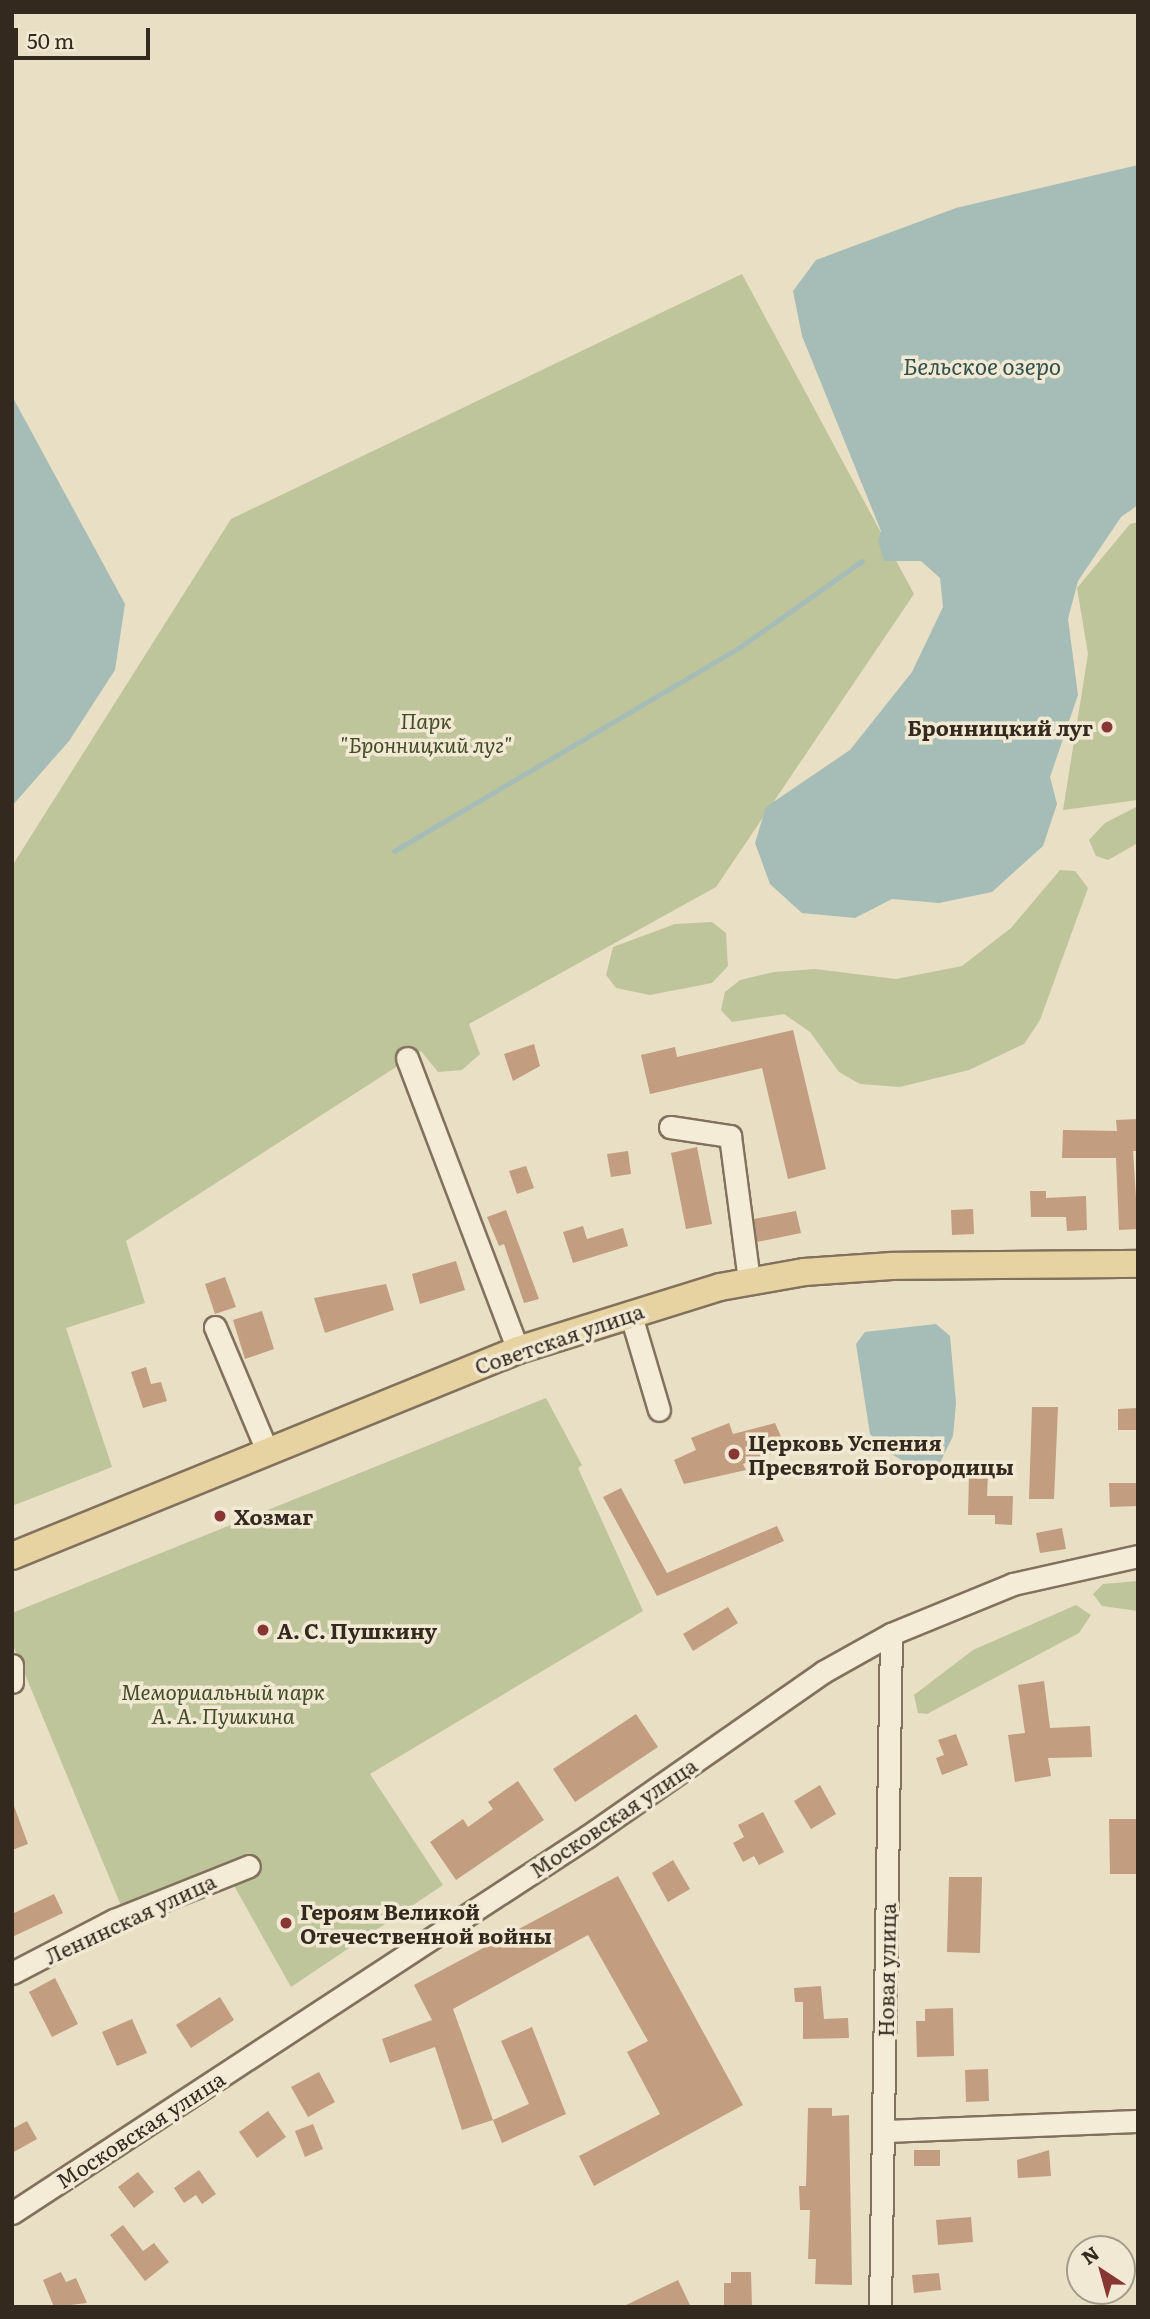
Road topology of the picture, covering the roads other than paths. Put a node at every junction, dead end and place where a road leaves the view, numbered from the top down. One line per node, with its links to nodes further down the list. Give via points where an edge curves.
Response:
1 (407, 1058): 7 (street)
2 (670, 1127): 4 (street, via 730,1136)
3 (1138, 1264): 4 (main road, Советская улица, via 892,1266)
4 (750, 1281): 5 (main road, Советская улица)
5 (629, 1312): 7 (main road, Советская улица); 8 (street)
6 (215, 1327): 9 (street)
7 (518, 1350): 9 (main road, Советская улица)
8 (659, 1410)
9 (267, 1451): 10 (main road, Советская улица)
10 (12, 1556)
11 (1138, 1556): 12 (street, Московская улица, via 1013,1584)
12 (891, 1634): 18 (street, Новая улица); 19 (street, Московская улица, via 823,1672 577,1843)
13 (12, 1665): 14 (street)
14 (12, 1682)
15 (249, 1866): 16 (street, Ленинская улица, via 114,1920)
16 (12, 1973)
17 (1138, 2121): 18 (street)
18 (884, 2131): 20 (street, Новая улица)
19 (12, 2213)
20 (880, 2307)

